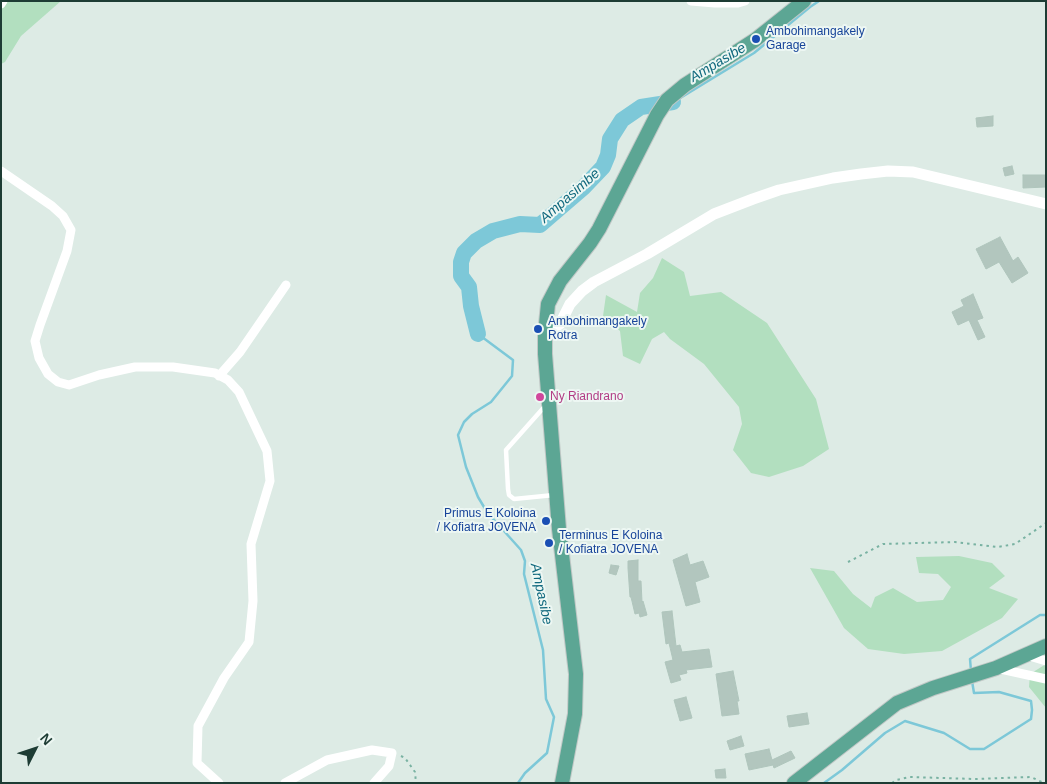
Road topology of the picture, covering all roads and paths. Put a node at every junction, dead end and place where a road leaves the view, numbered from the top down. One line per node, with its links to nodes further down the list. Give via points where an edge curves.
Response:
1 (691, 1): 2 (street, via 715,4)
2 (745, 1)
3 (804, 1): 7 (main road, via 755,40 667,100 599,229 550,299)
4 (1, 171): 8 (street, via 52,206 71,230 67,251 35,341 39,358 48,374 69,385 135,367 173,368)
5 (1046, 204): 7 (street, via 913,172 862,174 779,190 714,214 594,282 570,304 560,324)
6 (286, 285): 8 (street)
7 (545, 334): 9 (main road)
8 (220, 376): 19 (street, via 239,392 267,451 270,481 251,544 253,601 249,642 224,678 198,726 197,763)
9 (550, 401): 10 (main road); 10 (lane, via 505,453 508,489 512,498)
10 (556, 495): 23 (main road, via 576,674 575,714)
11 (1046, 524): 12 (path, via 1015,544 998,547 955,542 883,544)
12 (848, 562)
13 (1046, 646): 14 (main road)
14 (1026, 655): 15 (street); 16 (main road)
15 (1046, 661)
16 (996, 668): 17 (street); 24 (main road, via 897,703)
17 (1046, 679)
18 (392, 753): 20 (street, via 372,750 327,760); 21 (street, via 389,766); 22 (path, via 405,758 415,772)
19 (219, 783)
20 (285, 783)
21 (374, 783)
22 (416, 783)
23 (562, 783)
24 (794, 783)
25 (892, 783): 26 (path, via 910,777 1031,777)
26 (1044, 783)

